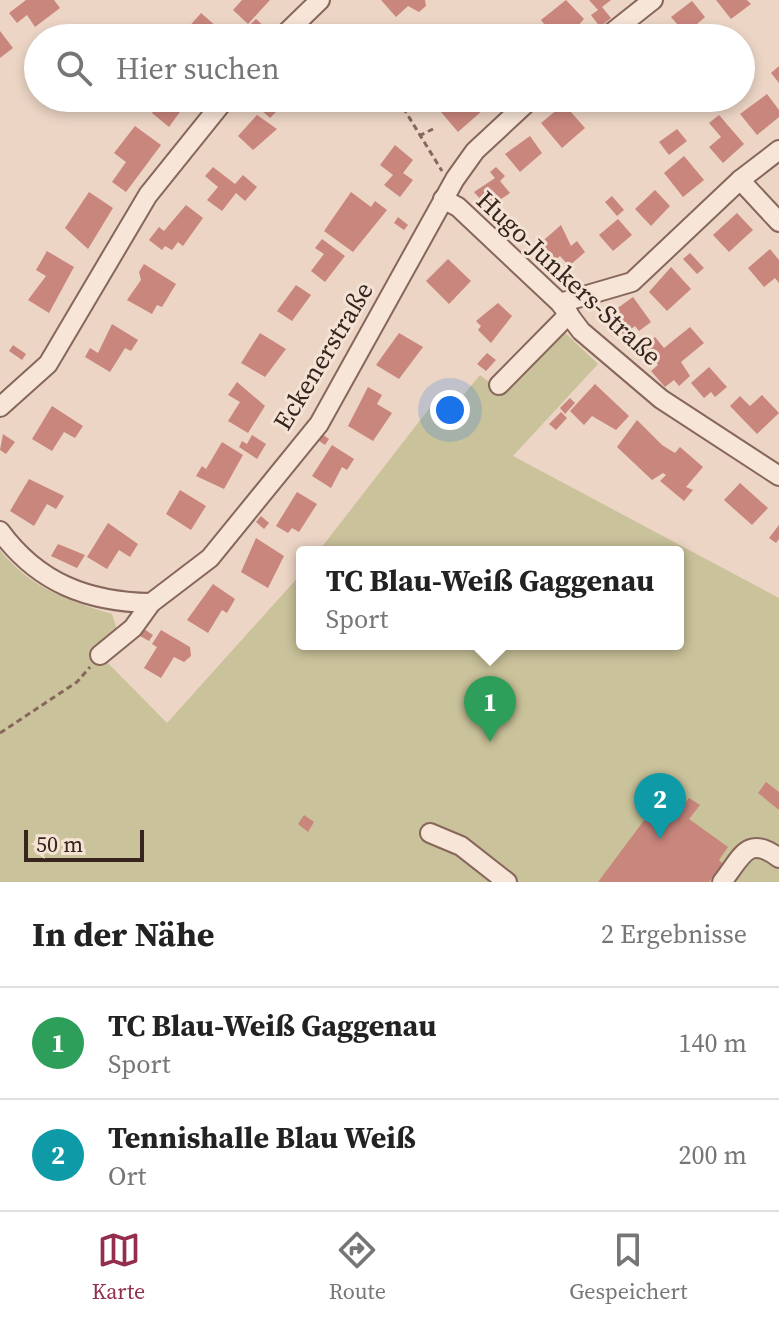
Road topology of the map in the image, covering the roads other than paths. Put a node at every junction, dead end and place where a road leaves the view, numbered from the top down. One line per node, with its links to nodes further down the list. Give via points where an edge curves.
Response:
1 (320, 0): 3 (street)
2 (653, 0): 4 (street)
3 (295, 24)
4 (623, 24)
5 (215, 112): 13 (street, via 148,195 48,364)
6 (517, 112): 9 (street, Eckenerstraße, via 475,151)
7 (779, 150): 8 (street)
8 (740, 180): 10 (street); 11 (street, via 632,282)
9 (443, 199): 11 (street, Hugo-Junkers-Straße, via 458,207); 16 (street, Eckenerstraße, via 319,424 210,558)
10 (779, 222)
11 (564, 309): 12 (street); 14 (street, Hugo-Junkers-Straße, via 581,331 661,399)
12 (499, 385)
13 (0, 407)
14 (779, 476)
15 (0, 531): 16 (street, via 16,553 88,597)
16 (151, 603): 17 (street, Eckenerstraße, via 133,628)
17 (100, 655)
18 (430, 833): 20 (street, via 461,846)
19 (779, 858): 21 (street, via 755,846)
20 (507, 882)
21 (722, 882)

